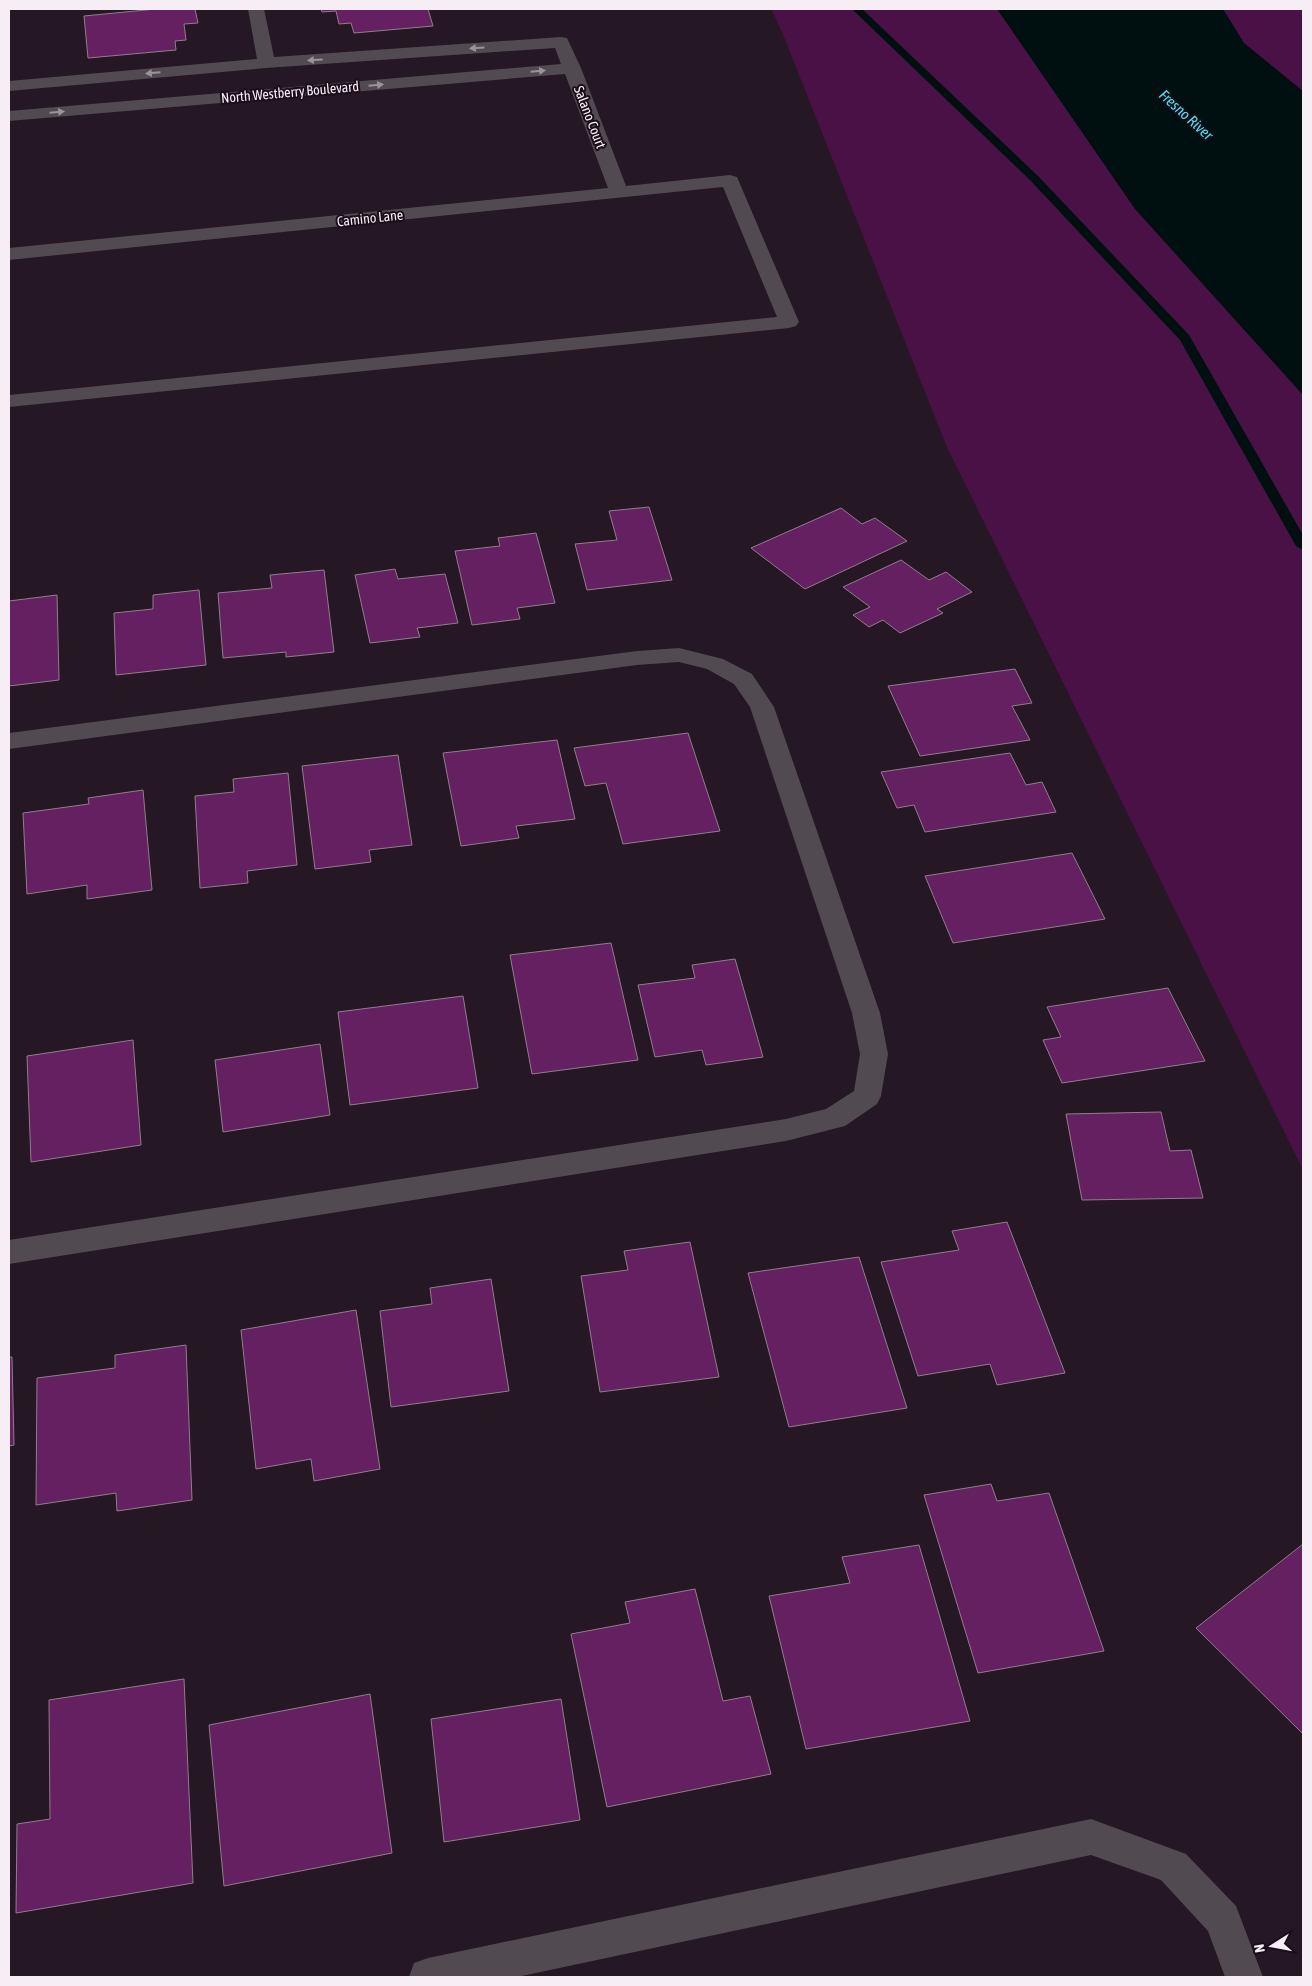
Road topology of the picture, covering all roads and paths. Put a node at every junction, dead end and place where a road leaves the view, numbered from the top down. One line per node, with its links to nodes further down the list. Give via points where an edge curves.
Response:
1 (256, 9): 3 (street)
2 (561, 42): 3 (street, North Westberry Boulevard, one-way to 3); 4 (street, Salano Court)
3 (266, 63): 5 (street, North Westberry Boulevard, one-way to 5)
4 (572, 68): 6 (street, North Westberry Boulevard, one-way to 4); 7 (street, Salano Court)
5 (9, 86)
6 (9, 116)
7 (619, 193): 8 (street, Camino Lane); 9 (street, Camino Lane, via 730,181 789,322)
8 (9, 254)
9 (9, 401)
10 (9, 741): 11 (street, via 637,658 679,655 715,664 743,679 762,706 866,1013 874,1054 867,1096 835,1118 786,1130)
11 (9, 1252)
12 (428, 1977): 13 (street, via 1091,1837 1173,1867 1223,1919)
13 (1244, 1977)

